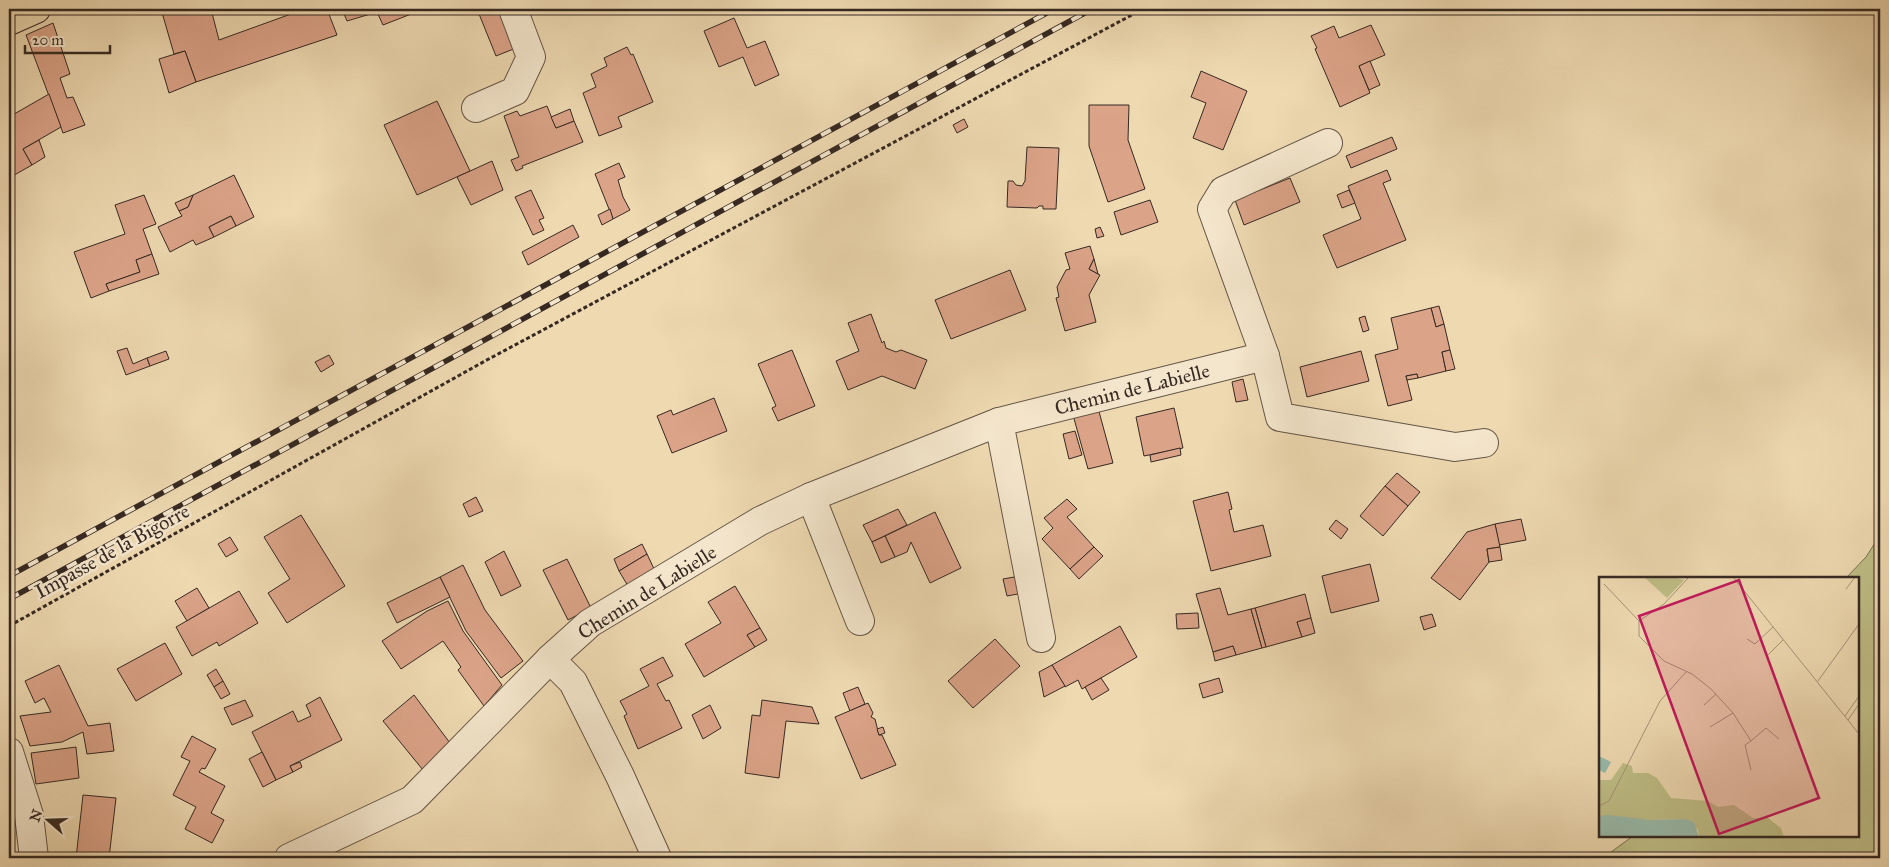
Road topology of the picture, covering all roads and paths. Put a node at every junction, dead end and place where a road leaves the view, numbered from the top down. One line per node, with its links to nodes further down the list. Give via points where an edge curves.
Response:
1 (36, 9): 4 (main road)
2 (513, 9): 5 (street, via 531,57 515,91)
3 (1143, 9): 12 (path, Impasse de la Bigorre, via 494,357)
4 (9, 21)
5 (476, 108)
6 (1328, 143): 7 (street, via 1223,191 1212,209)
7 (1265, 356): 8 (street, Chemin de Labielle); 9 (street, via 1280,417 1455,448)
8 (999, 422): 10 (street, Chemin de Labielle); 13 (street)
9 (1484, 443)
10 (811, 497): 11 (street); 14 (street, Chemin de Labielle, via 760,521 590,623)
11 (860, 621)
12 (9, 626)
13 (1041, 638)
14 (550, 659): 17 (street, Chemin de Labielle, via 412,800); 18 (street, via 573,682)
15 (9, 752): 16 (street, via 29,816)
16 (34, 858)
17 (289, 858)
18 (657, 858)

